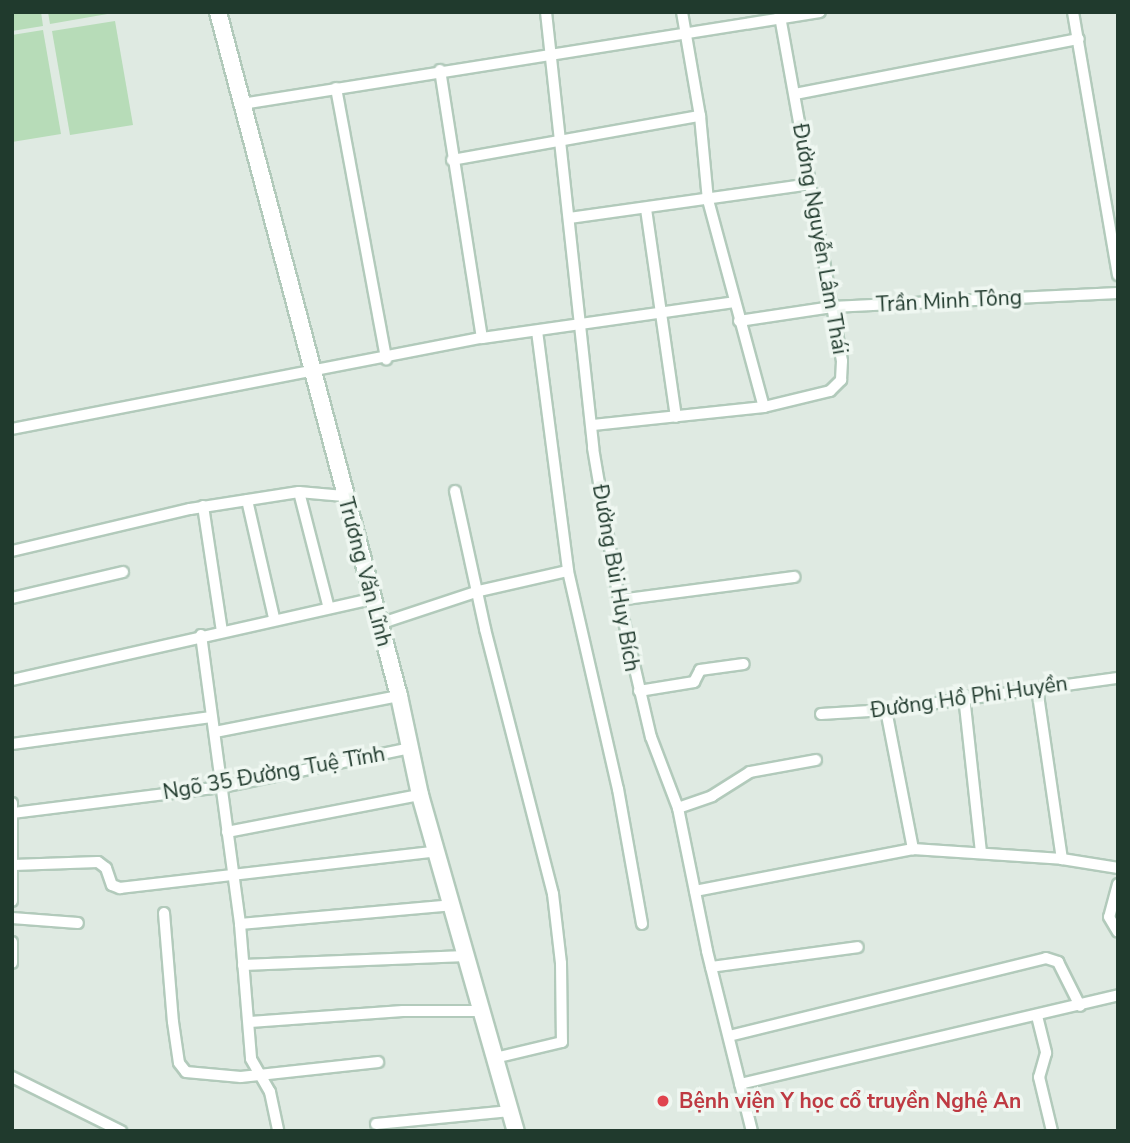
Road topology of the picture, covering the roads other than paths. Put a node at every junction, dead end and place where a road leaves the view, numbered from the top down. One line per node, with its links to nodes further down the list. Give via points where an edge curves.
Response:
1 (218, 12): 13 (street, Trương Văn Lĩnh)
2 (546, 12): 9 (street, Đường Bùi Huy Bích)
3 (682, 12): 7 (street)
4 (820, 12): 6 (street)
5 (1073, 12): 8 (street)
6 (779, 16): 7 (street); 12 (street, Đường Nguyễn Lâm Thái)
7 (685, 33): 9 (street); 14 (street)
8 (1079, 39): 12 (street); 21 (street)
9 (550, 55): 10 (street); 15 (street, Đường Bùi Huy Bích)
10 (440, 70): 11 (street); 16 (street)
11 (336, 89): 13 (street); 30 (street)
12 (795, 94): 17 (street, Đường Nguyễn Lâm Thái)
13 (242, 104): 31 (street, Trương Văn Lĩnh)
14 (700, 116): 15 (street); 18 (street)
15 (561, 138): 16 (street); 20 (street, Đường Bùi Huy Bích)
16 (452, 160): 29 (street)
17 (810, 184): 18 (street); 24 (street, Đường Nguyễn Lâm Thái)
18 (708, 200): 19 (street); 23 (street)
19 (646, 209): 20 (street); 25 (street)
20 (569, 218): 27 (street, Đường Bùi Huy Bích)
21 (1118, 275)
22 (1118, 293): 24 (street, Trần Minh Tông)
23 (734, 302): 25 (street); 26 (street)
24 (832, 307): 26 (street, Trần Minh Tông); 32 (street, Đường Nguyễn Lâm Thái, via 841,380 830,391)
25 (659, 314): 27 (street); 33 (street)
26 (739, 321): 32 (street)
27 (579, 325): 28 (street); 34 (street, Đường Bùi Huy Bích)
28 (537, 331): 29 (street); 42 (street)
29 (482, 338): 30 (street)
30 (386, 359): 31 (street)
31 (311, 372): 35 (street); 38 (street, Trương Văn Lĩnh)
32 (764, 407): 33 (street, Đường Nguyễn Lâm Thái)
33 (676, 417): 34 (street, Đường Nguyễn Lâm Thái)
34 (593, 425): 48 (street, Đường Bùi Huy Bích)
35 (12, 429)
36 (455, 491): 45 (street)
37 (299, 492): 38 (street); 39 (street); 49 (street)
38 (344, 496): 47 (street, Trương Văn Lĩnh)
39 (247, 500): 40 (street); 50 (street)
40 (203, 506): 41 (street); 52 (street)
41 (12, 551)
42 (568, 571): 45 (street); 89 (street, via 618,789)
43 (123, 572): 46 (street)
44 (794, 577): 48 (street)
45 (479, 591): 51 (street); 103 (street, via 519,770 553,894 562,992 562,1042)
46 (12, 598)
47 (370, 599): 49 (street); 51 (street, Trương Văn Lĩnh)
48 (619, 600): 58 (street, Đường Bùi Huy Bích)
49 (328, 605): 50 (street)
50 (274, 618): 52 (street)
51 (379, 624): 59 (street, Trương Văn Lĩnh)
52 (222, 632): 53 (street)
53 (201, 635): 56 (street); 63 (street)
54 (744, 664): 58 (street, via 700,670 694,682)
55 (1118, 678): 57 (street, Đường Hồ Phi Huyền)
56 (12, 680)
57 (1037, 688): 60 (street, Đường Hồ Phi Huyền); 77 (street)
58 (639, 691): 71 (street, Đường Bùi Huy Bích)
59 (399, 696): 64 (street); 66 (street, Trương Văn Lĩnh)
60 (964, 696): 61 (street, Đường Hồ Phi Huyền); 76 (street)
61 (886, 710): 62 (street, Đường Hồ Phi Huyền); 74 (street)
62 (821, 714)
63 (211, 717): 64 (street); 65 (street)
64 (215, 732): 68 (street)
65 (12, 744)
66 (410, 748): 68 (street, Ngõ 35 Đường Tuệ Tĩnh); 69 (street, Trương Văn Lĩnh)
67 (816, 760): 71 (street, via 750,772 697,803)
68 (222, 787): 72 (street, Ngõ 35 Đường Tuệ Tĩnh); 73 (street)
69 (420, 795): 73 (street); 75 (street, Trương Văn Lĩnh)
70 (12, 803): 72 (street)
71 (678, 808): 82 (street, Đường Bùi Huy Bích)
72 (13, 813): 78 (street)
73 (227, 832): 80 (street)
74 (913, 849): 76 (street); 82 (street)
75 (438, 851): 80 (street); 84 (street, Trương Văn Lĩnh)
76 (981, 852): 77 (street)
77 (1062, 859): 79 (street)
78 (13, 865): 80 (street, via 98,862 106,868 112,885 120,888); 83 (street)
79 (1118, 868)
80 (234, 876): 88 (street)
81 (1118, 884): 90 (street, via 1109,917)
82 (695, 891): 96 (street, Đường Bùi Huy Bích)
83 (12, 901)
84 (451, 905): 88 (street); 93 (street, Trương Văn Lĩnh)
85 (164, 913): 105 (street, via 179,1063 186,1072 198,1075)
86 (12, 918): 87 (street)
87 (78, 923)
88 (240, 923): 95 (street)
89 (642, 924)
90 (1118, 932)
91 (12, 942): 94 (street)
92 (858, 947): 96 (street)
93 (466, 956): 95 (street); 99 (street, Trương Văn Lĩnh)
94 (12, 963)
95 (243, 965): 101 (street)
96 (711, 967): 102 (street, Đường Bùi Huy Bích)
97 (1118, 995): 98 (street)
98 (1080, 1006): 100 (street); 102 (street, via 1058,962 1046,958)
99 (482, 1010): 101 (street); 103 (street, Trương Văn Lĩnh)
100 (1037, 1016): 107 (street); 114 (street, via 1046,1053 1039,1077)
101 (250, 1022): 105 (street, via 251,1059)
102 (729, 1036): 107 (street, Đường Bùi Huy Bích)
103 (495, 1058): 108 (street, Trương Văn Lĩnh)
104 (378, 1062): 105 (street)
105 (261, 1075): 111 (street)
106 (12, 1077): 110 (street)
107 (740, 1084): 113 (street, Đường Bùi Huy Bích)
108 (510, 1111): 109 (street); 112 (street, Trương Văn Lĩnh)
109 (376, 1124)
110 (121, 1131)
111 (278, 1131)
112 (516, 1131)
113 (752, 1131)
114 (1052, 1131)

